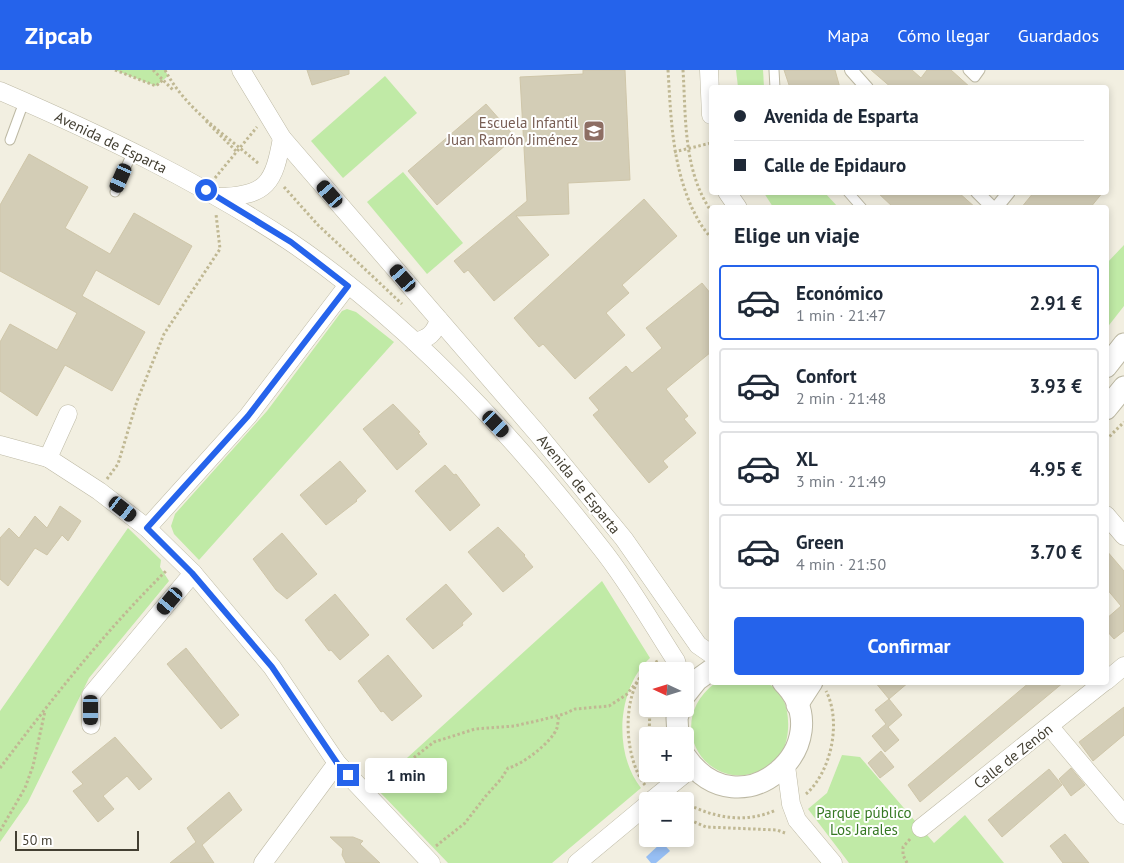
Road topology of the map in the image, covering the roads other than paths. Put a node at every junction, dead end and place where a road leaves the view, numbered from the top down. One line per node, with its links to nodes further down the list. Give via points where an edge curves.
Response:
1 (241, 70): 12 (street, Avenida de Esparta)
2 (709, 70): 7 (street)
3 (774, 70): 8 (lane)
4 (850, 70): 9 (street)
5 (968, 70): 6 (lane, via 975,77)
6 (980, 70)
7 (710, 85)
8 (775, 85)
9 (864, 85)
10 (0, 91): 11 (street, Avenida de Esparta)
11 (24, 102): 13 (lane); 14 (street, Avenida de Esparta)
12 (282, 138): 19 (street, Avenida de Esparta, via 276,168 264,187 245,197); 24 (street, Avenida de Esparta)
13 (10, 140)
14 (134, 151): 15 (lane); 19 (street, Avenida de Esparta)
15 (115, 192)
16 (851, 195): 20 (lane)
17 (980, 195): 21 (street)
18 (1007, 195): 22 (street)
19 (214, 200): 23 (street, Avenida de Esparta, via 291,242)
20 (859, 205)
21 (992, 205)
22 (998, 205)
23 (348, 286): 25 (street, Avenida de Esparta); 34 (street, via 248,416)
24 (439, 320): 25 (street, via 428,338); 37 (street, Avenida de Esparta, via 624,539 698,646)
25 (415, 342): 38 (street, Avenida de Esparta, via 509,437 603,549)
26 (1124, 344): 27 (street)
27 (1109, 363)
28 (1124, 386): 29 (street)
29 (1109, 405)
30 (68, 414): 32 (street)
31 (0, 445): 32 (street)
32 (48, 458): 34 (street, via 100,491)
33 (1109, 518): 35 (street)
34 (147, 528): 36 (street)
35 (1124, 536)
36 (192, 573): 47 (street, via 91,695); 49 (street, via 272,667)
37 (709, 653)
38 (675, 662)
39 (1124, 666): 41 (street, Calle de Zenón)
40 (709, 671): 42 (street)
41 (1109, 679)
42 (694, 684)
43 (785, 685): 46 (street)
44 (818, 685): 46 (street)
45 (1101, 685): 48 (street, Calle de Zenón)
46 (797, 706): 51 (street, via 799,737)
47 (91, 725)
48 (1050, 727): 55 (street); 56 (street, Calle de Zenón)
49 (337, 763): 57 (street); 58 (street)
50 (694, 766): 51 (street, via 706,778 740,788 757,785)
51 (786, 766): 60 (street, via 791,804 798,820)
52 (669, 782): 53 (street)
53 (660, 792)
54 (639, 811): 59 (street)
55 (1124, 815)
56 (921, 828)
57 (427, 859)
58 (263, 863)
59 (577, 863)
60 (833, 863)

